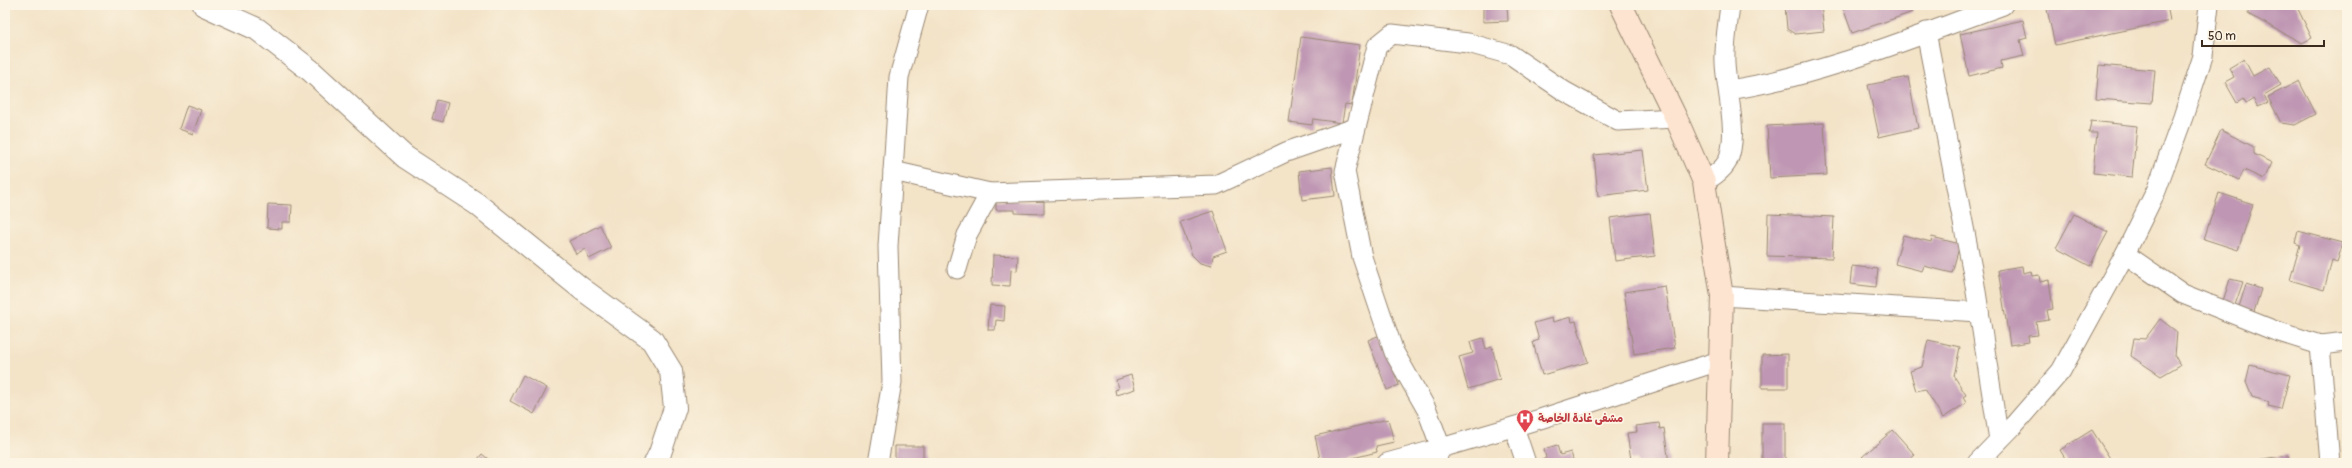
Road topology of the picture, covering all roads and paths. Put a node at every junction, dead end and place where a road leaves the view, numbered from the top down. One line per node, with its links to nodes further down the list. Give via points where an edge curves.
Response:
1 (204, 5): 24 (street, via 258,29 310,70 405,157 477,204 582,289 652,340 672,371 675,408)
2 (920, 5): 11 (street, via 899,78)
3 (1621, 5): 9 (main road)
4 (1730, 5): 8 (street, via 1725,63)
5 (2003, 5): 7 (street)
6 (2209, 5): 14 (street, via 2203,56 2184,116 2156,191)
7 (1926, 32): 8 (street, via 1867,55 1767,84); 17 (street)
8 (1729, 90): 12 (street, via 1732,150 1726,164)
9 (1676, 118): 10 (street, via 1618,121 1564,91 1511,55 1468,43 1392,34 1377,46); 12 (main road)
10 (1356, 128): 13 (street, via 1286,152 1216,185); 23 (street, via 1344,171 1362,257 1394,352 1426,410)
11 (892, 171): 13 (street); 25 (street, via 888,246 892,382)
12 (1704, 182): 16 (main road)
13 (990, 193): 15 (street, via 966,235)
14 (2125, 254): 19 (street, via 2183,294 2273,330); 22 (street, via 2061,370)
15 (957, 269)
16 (1722, 296): 17 (street); 20 (main road)
17 (1979, 312): 22 (street)
18 (2347, 342): 19 (street)
19 (2320, 345): 30 (street)
20 (1719, 361): 21 (street); 28 (main road)
21 (1514, 427): 23 (street); 27 (street)
22 (1999, 440): 29 (street)
23 (1438, 455): 26 (street)
24 (655, 463)
25 (878, 463)
26 (1387, 463)
27 (1526, 463)
28 (1717, 463)
29 (1976, 463)
30 (2330, 463)

